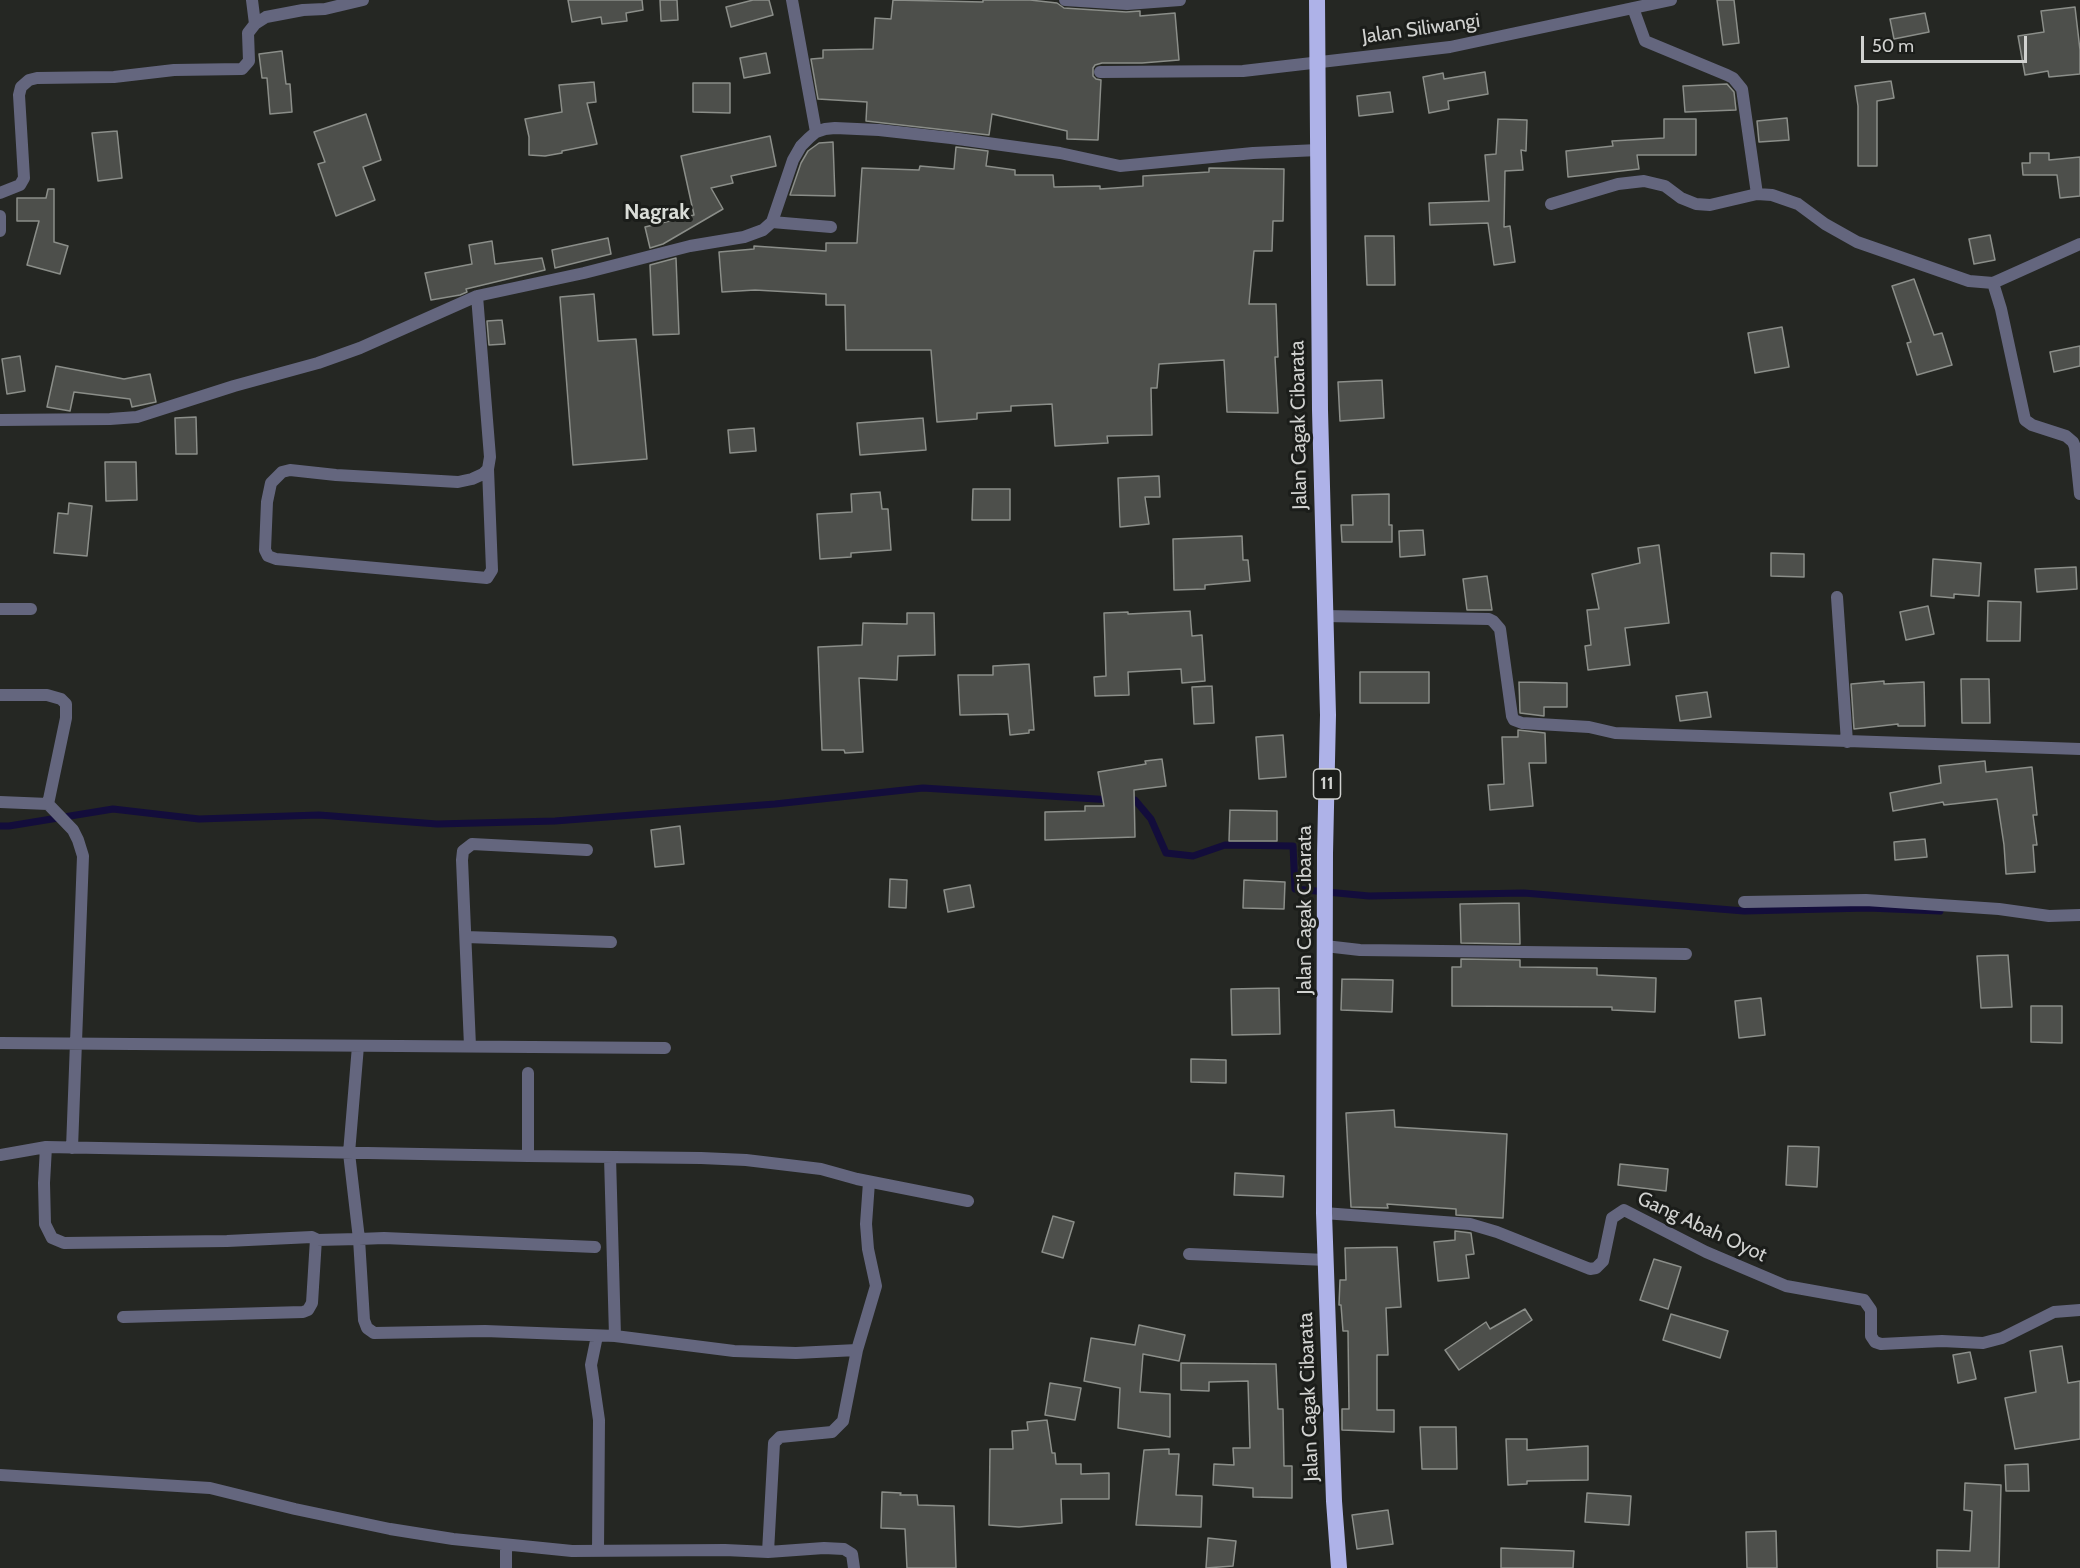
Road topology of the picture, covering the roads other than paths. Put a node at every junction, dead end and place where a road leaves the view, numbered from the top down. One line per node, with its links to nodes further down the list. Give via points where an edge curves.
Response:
1 (252, 0): 9 (street)
2 (363, 0): 9 (street, via 266,17)
3 (792, 0): 12 (street)
4 (1065, 0): 5 (street, via 1127,4)
5 (1180, 0)
6 (1317, 0): 10 (highway, Jalan Cagak Cibarata / 11)
7 (1671, 0): 8 (street, Jalan Siliwangi)
8 (1633, 9): 10 (street, Jalan Siliwangi, via 1450,47); 15 (street, via 1645,41 1727,75 1742,89)
9 (255, 24): 14 (street, via 248,33 249,61 242,69 29,80 19,95 24,178 20,185)
10 (1317, 61): 11 (street, Jalan Siliwangi, via 1243,71); 13 (highway, Jalan Cagak Cibarata / 11)
11 (1100, 72)
12 (816, 132): 13 (street, via 835,128 879,130 1060,153 1120,166); 18 (street, via 792,160)
13 (1318, 150): 30 (highway, Jalan Cagak Cibarata / 11)
14 (0, 193)
15 (1757, 194): 16 (street, via 1710,205 1695,204 1665,186 1644,181 1618,184); 22 (street, via 1798,204 1857,242 1969,281)
16 (1551, 204)
17 (0, 216): 20 (street)
18 (772, 222): 19 (street); 23 (street, via 744,237)
19 (831, 227)
20 (0, 231)
21 (2080, 244): 22 (street)
22 (1993, 283): 26 (street, via 2025,420 2073,442)
23 (477, 296): 24 (street, via 318,363 137,417); 25 (street)
24 (0, 420)
25 (488, 469): 25 (street, via 458,482 282,472 271,483 265,550 276,559 487,578 492,570)
26 (2080, 494)
27 (1837, 597): 32 (street)
28 (0, 609): 29 (street)
29 (31, 609)
30 (1324, 616): 32 (street, via 1493,621 1500,629 1512,716 1522,723 1588,727 1615,733); 41 (highway, Jalan Cagak Cibarata / 11, via 1328,715)
31 (0, 695): 35 (street, via 47,695 66,704)
32 (1847, 742): 33 (street)
33 (2080, 749)
34 (0, 802): 35 (street)
35 (48, 804): 44 (street, via 73,830 83,856)
36 (587, 850): 39 (street, via 472,844 463,851 462,860)
37 (1744, 902): 38 (street, via 1866,900 2049,916)
38 (2080, 915)
39 (466, 937): 40 (street); 46 (street)
40 (611, 942)
41 (1325, 946): 42 (street, via 1360,950); 57 (highway, Jalan Cagak Cibarata / 11)
42 (1686, 954)
43 (0, 1043): 44 (street)
44 (76, 1044): 45 (street); 50 (street)
45 (358, 1046): 46 (street); 51 (street)
46 (470, 1046): 47 (street)
47 (665, 1048)
48 (528, 1073): 53 (street)
49 (46, 1147): 50 (street); 52 (street); 59 (street, via 45,1224 52,1238 64,1243 312,1237)
50 (72, 1148): 51 (street)
51 (349, 1153): 53 (street); 58 (street)
52 (0, 1155)
53 (528, 1156): 54 (street)
54 (610, 1157): 55 (street, via 746,1160 821,1169); 66 (street)
55 (869, 1182): 56 (street); 67 (street, via 866,1224 876,1286)
56 (968, 1201)
57 (1324, 1213): 62 (highway, Jalan Cagak Cibarata / 11); 63 (street, Gang Abah Oyot, via 1470,1224 1590,1269 1603,1261 1612,1218 1624,1210 1706,1252 1786,1286 1864,1300 1871,1310 1871,1336 1881,1344 1983,1343 2002,1338 2054,1312)
58 (359, 1239): 59 (street); 60 (street); 65 (street, via 364,1320 374,1333)
59 (316, 1240): 64 (street, via 312,1303 303,1312)
60 (596, 1247)
61 (1189, 1254): 62 (street)
62 (1326, 1260): 74 (highway, Jalan Cagak Cibarata / 11)
63 (2080, 1310)
64 (123, 1317)
65 (597, 1335): 66 (street); 70 (street, via 591,1365 599,1420)
66 (615, 1336): 67 (street, via 734,1351)
67 (857, 1350): 71 (street, via 841,1425 832,1432 780,1437 774,1443)
68 (0, 1475): 69 (street, via 210,1488 390,1529)
69 (506, 1545): 70 (street); 72 (street)
70 (598, 1551): 71 (street)
71 (768, 1552): 73 (street, via 844,1548 852,1554)
72 (506, 1568)
73 (854, 1568)
74 (1339, 1568)

